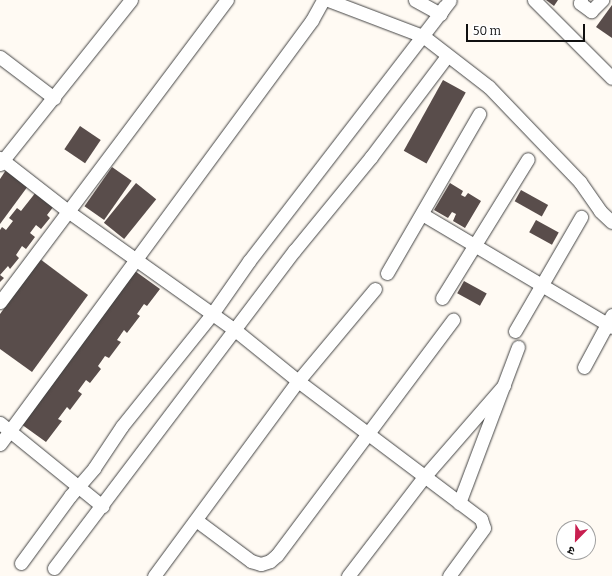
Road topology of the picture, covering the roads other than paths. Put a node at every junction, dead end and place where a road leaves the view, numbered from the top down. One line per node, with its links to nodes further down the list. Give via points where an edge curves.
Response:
1 (131, 0): 16 (street)
2 (227, 0): 20 (street)
3 (323, 0): 25 (street, via 312,20)
4 (328, 0): 12 (street)
5 (415, 0): 11 (street)
6 (447, 0): 11 (street)
7 (450, 0): 11 (street)
8 (534, 0): 15 (street)
9 (581, 0): 10 (street, via 580,3 591,11)
10 (602, 0)
11 (440, 14): 12 (street)
12 (423, 36): 13 (street); 31 (street, via 249,261)
13 (447, 56): 23 (street, via 489,87 580,182 600,211); 34 (street)
14 (0, 57): 16 (street)
15 (612, 78)
16 (54, 98): 19 (street)
17 (479, 114): 21 (street)
18 (528, 159): 24 (street)
19 (1, 161): 20 (street)
20 (69, 212): 25 (street); 30 (street)
21 (422, 214): 24 (street); 26 (street)
22 (581, 217): 27 (street)
23 (612, 222)
24 (474, 245): 27 (street); 29 (street)
25 (135, 259): 31 (street); 41 (street)
26 (387, 273)
27 (542, 285): 33 (street); 35 (street)
28 (375, 289): 38 (street)
29 (442, 298)
30 (0, 302)
31 (212, 314): 34 (street); 45 (street, via 122,426)
32 (453, 320): 42 (street)
33 (610, 322): 37 (street)
34 (235, 330): 38 (street); 47 (street)
35 (515, 331)
36 (518, 347): 39 (street)
37 (584, 367)
38 (298, 381): 42 (street); 48 (street)
39 (504, 385): 44 (street); 46 (street)
40 (0, 423): 41 (street)
41 (10, 431): 43 (street); 45 (street)
42 (368, 434): 44 (street); 48 (street, via 270,561 261,564 251,561)
43 (0, 444)
44 (424, 477): 46 (street); 52 (street)
45 (78, 487): 47 (street); 49 (street)
46 (459, 503): 53 (street, via 481,519 484,528)
47 (102, 506): 50 (street)
48 (196, 520): 51 (street)
49 (21, 563)
50 (54, 568)
51 (154, 576)
52 (348, 576)
53 (449, 576)

